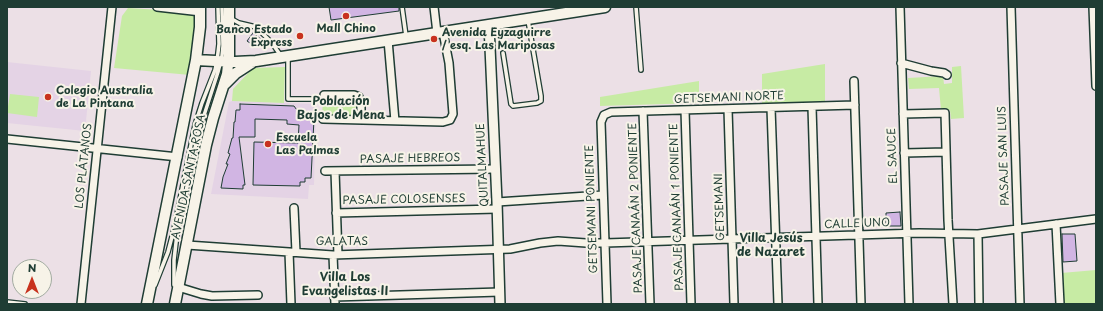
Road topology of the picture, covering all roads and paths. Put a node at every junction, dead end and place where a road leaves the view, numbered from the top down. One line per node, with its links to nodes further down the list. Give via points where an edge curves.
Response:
1 (112, 7): 45 (street, LOS PLÁTANOS)
2 (157, 7): 13 (street)
3 (218, 7): 24 (lane)
4 (222, 7): 24 (lane)
5 (228, 7): 14 (main road, AVENIDA SANTA ROSA)
6 (402, 7): 18 (lane)
7 (434, 7): 17 (street)
8 (605, 7): 15 (main road)
9 (636, 7): 26 (lane)
10 (900, 7): 25 (street, EL SAUCE)
11 (1011, 7): 58 (street, PASAJE SAN LUIS)
12 (1093, 7): 30 (street)
13 (200, 9): 22 (main road, AVENIDA SANTA ROSA)
14 (229, 18): 21 (lane, via 256,27); 24 (main road, AVENIDA SANTA ROSA)
15 (528, 19): 16 (main road); 20 (lane, via 541,96 537,103 513,106)
16 (489, 25): 17 (main road); 49 (street, QUITALMAHUE)
17 (440, 32): 18 (main road); 43 (street, via 449,63 453,114 450,120)
18 (406, 38): 19 (main road)
19 (388, 40): 21 (main road); 43 (street)
20 (503, 53)
21 (285, 56): 23 (main road); 32 (lane, via 288,99)
22 (196, 60): 24 (main road); 48 (main road, AVENIDA SANTA ROSA)
23 (256, 60): 24 (main road); 29 (main road)
24 (222, 62): 29 (main road, AVENIDA SANTA ROSA, via 227,74); 78 (lane, via 215,70 195,125 171,240); 79 (lane, via 200,129 177,234 174,266)
25 (901, 63): 27 (street); 39 (street, EL SAUCE)
26 (641, 70)
27 (947, 74)
28 (854, 81): 33 (street)
29 (225, 84): 69 (main road, AVENIDA SANTA ROSA, via 206,145)
30 (1096, 86)
31 (324, 95): 42 (street, via 359,97)
32 (314, 99)
33 (855, 105): 34 (street, GETSEMANI NORTE); 62 (street)
34 (812, 107): 35 (street, GETSEMANI NORTE); 63 (street)
35 (771, 108): 36 (street, GETSEMANI NORTE); 64 (street)
36 (728, 109): 37 (street, GETSEMANI NORTE); 65 (street, GETSEMANI)
37 (685, 110): 38 (street, GETSEMANI NORTE); 66 (street, PASAJE CANAÁN 1 PONIENTE)
38 (643, 111): 40 (street, GETSEMANI NORTE, via 611,112); 67 (street, PASAJE CANAÁN 2 PONIENTE)
39 (903, 114): 46 (street, via 946,113); 47 (street, EL SAUCE)
40 (604, 115): 52 (street, GETSEMANI PONIENTE, via 601,122)
41 (323, 120): 42 (street)
42 (361, 120): 43 (street)
43 (395, 121)
44 (7, 139): 45 (street)
45 (97, 148): 48 (street); 81 (street, LOS PLÁTANOS)
46 (946, 152): 47 (street); 60 (street)
47 (904, 153): 59 (street, EL SAUCE)
48 (178, 157): 78 (main road, AVENIDA SANTA ROSA)
49 (495, 169): 51 (street, PASAJE HEBREOS); 53 (street, QUITALMAHUE)
50 (324, 171): 51 (street, PASAJE HEBREOS)
51 (335, 171): 55 (street)
52 (603, 195): 53 (street, PASAJE COLOSENSES); 68 (street, GETSEMANI PONIENTE)
53 (497, 205): 55 (street, PASAJE COLOSENSES); 70 (street, QUITALMAHUE)
54 (294, 208): 71 (street)
55 (336, 213): 72 (street)
56 (1096, 219): 57 (street, CALLE UNO)
57 (1056, 224): 58 (street, CALLE UNO); 95 (street)
58 (1018, 229): 61 (street, CALLE UNO); 94 (street, PASAJE SAN LUIS)
59 (906, 234): 60 (street, CALLE UNO); 62 (street, CALLE UNO); 91 (street, EL SAUCE)
60 (950, 234): 61 (street, CALLE UNO); 92 (street)
61 (978, 234): 93 (street)
62 (859, 235): 63 (street, CALLE UNO); 90 (street)
63 (816, 236): 64 (street, CALLE UNO); 89 (street)
64 (776, 238): 65 (street, CALLE UNO); 88 (street)
65 (732, 239): 66 (street, CALLE UNO); 87 (street, GETSEMANI)
66 (689, 240): 67 (street, CALLE UNO); 86 (street, PASAJE CANAÁN 1 PONIENTE)
67 (648, 242): 68 (street, CALLE UNO); 85 (street, PASAJE CANAÁN 2 PONIENTE)
68 (605, 243): 70 (street, CALLE UNO, via 548,241); 84 (street, GETSEMANI PONIENTE)
69 (187, 245): 71 (street, GALATAS); 73 (main road, AVENIDA SANTA ROSA)
70 (498, 250): 72 (street, GALATAS); 74 (street, QUITALMAHUE)
71 (292, 252): 72 (street, GALATAS); 82 (street)
72 (336, 255): 76 (street)
73 (178, 287): 75 (street, via 212,296); 79 (main road, AVENIDA SANTA ROSA)
74 (500, 292): 76 (street); 83 (street, QUITALMAHUE)
75 (258, 295)
76 (334, 300)
77 (7, 302): 80 (lane)
78 (148, 302)
79 (175, 302)
80 (25, 304)
81 (81, 304)
82 (290, 304)
83 (500, 304)
84 (607, 304)
85 (650, 304)
86 (691, 304)
87 (734, 304)
88 (778, 304)
89 (818, 304)
90 (862, 304)
91 (909, 304)
92 (953, 304)
93 (980, 304)
94 (1020, 304)
95 (1060, 304)

